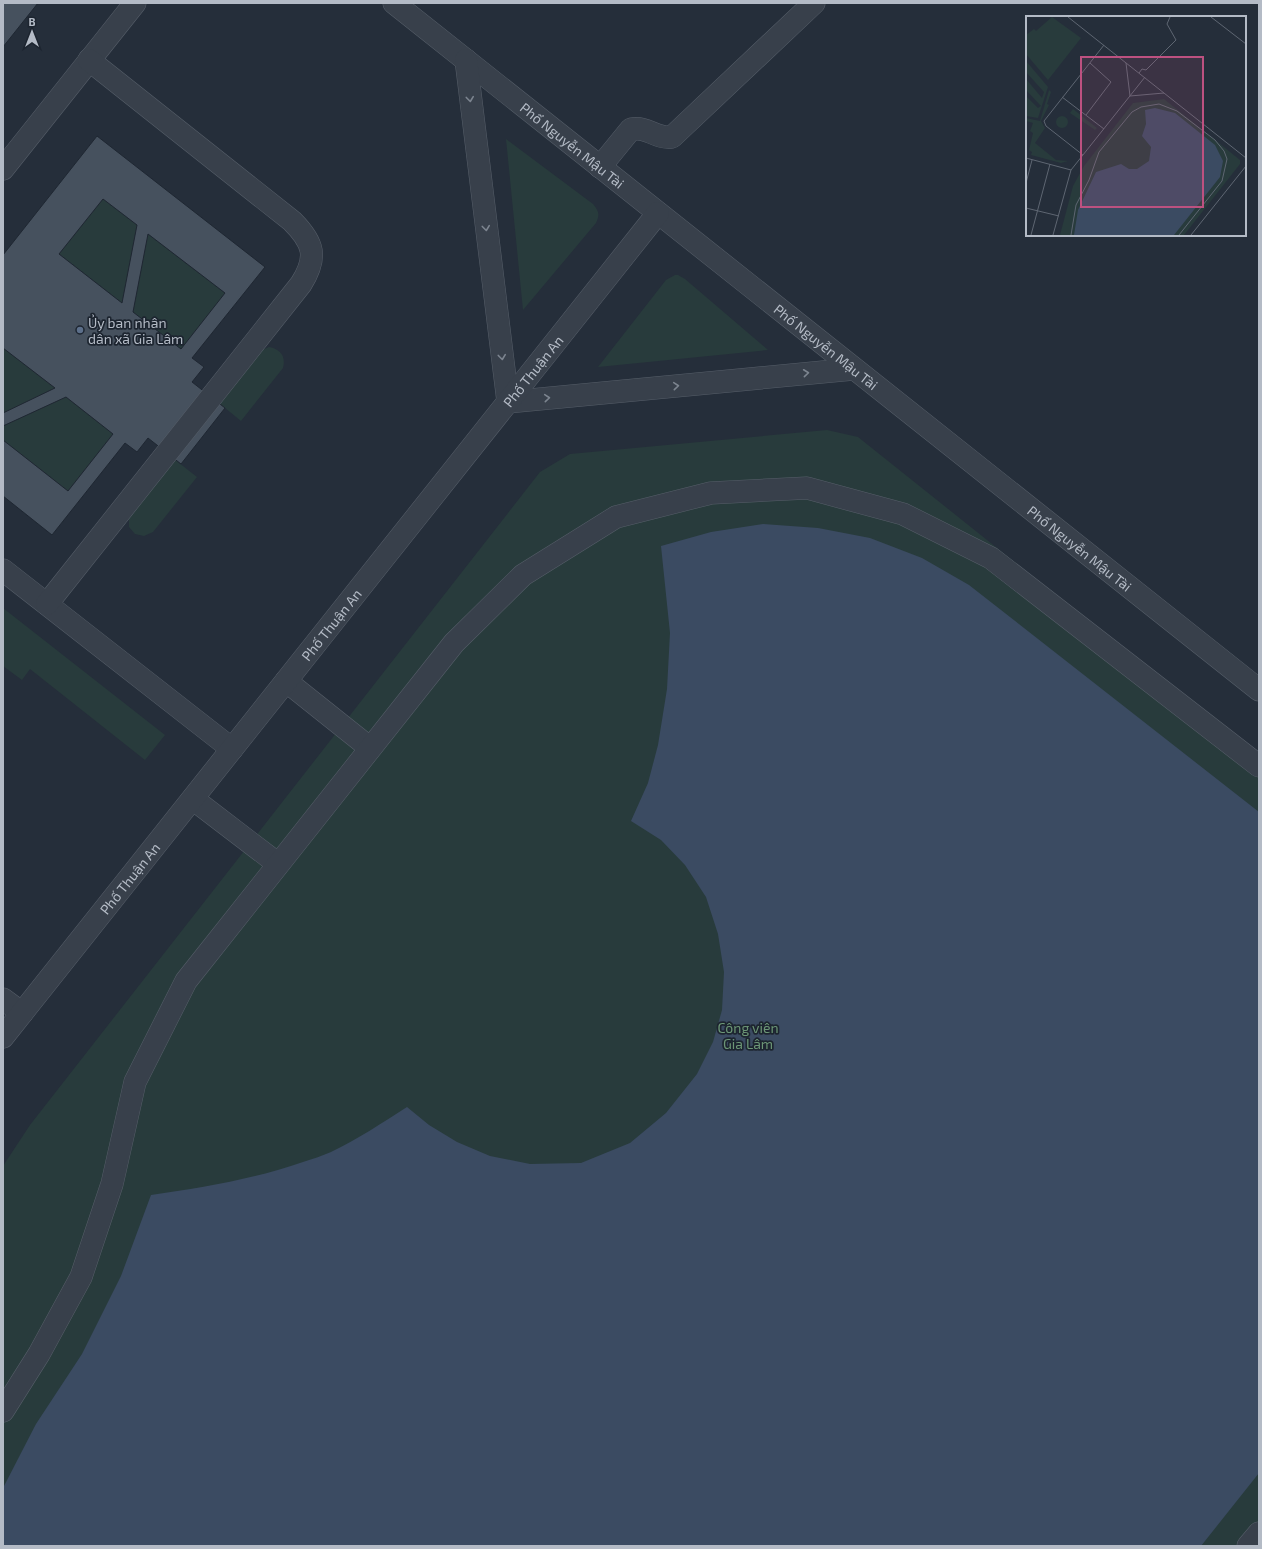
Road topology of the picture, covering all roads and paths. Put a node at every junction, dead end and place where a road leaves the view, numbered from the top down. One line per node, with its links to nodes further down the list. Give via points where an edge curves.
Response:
1 (135, 3): 4 (street)
2 (394, 3): 5 (street, Phố Nguyễn Mậu Tài)
3 (814, 3): 6 (street, via 672,138 658,136 646,129 631,129)
4 (89, 60): 7 (street); 12 (street, via 292,221 303,232 310,245 312,258 301,284)
5 (466, 60): 6 (street, Phố Nguyễn Mậu Tài); 10 (street, one-way to 10)
6 (600, 167): 8 (street, Phố Nguyễn Mậu Tài)
7 (3, 169)
8 (658, 213): 9 (street, Phố Nguyễn Mậu Tài); 10 (street, Phố Thuận An)
9 (854, 369): 10 (street, one-way to 9); 14 (street, Phố Nguyễn Mậu Tài)
10 (508, 402): 13 (street, Phố Thuận An)
11 (3, 570): 12 (street)
12 (47, 604): 16 (street)
13 (286, 681): 15 (street); 16 (street, Phố Thuận An)
14 (1259, 690)
15 (370, 748): 17 (street, via 454,643 523,575 616,517 711,494 807,488 903,514 991,558); 19 (street)
16 (232, 749): 18 (street, Phố Thuận An)
17 (1259, 766)
18 (193, 799): 19 (street); 21 (street, Phố Thuận An)
19 (278, 864): 23 (street, via 186,981 135,1082 112,1184 81,1277 39,1354)
20 (3, 999): 21 (street)
21 (22, 1013): 22 (street, Phố Thuận An)
22 (3, 1037)
23 (3, 1411)
24 (1259, 1533): 25 (street)
25 (1248, 1546)

